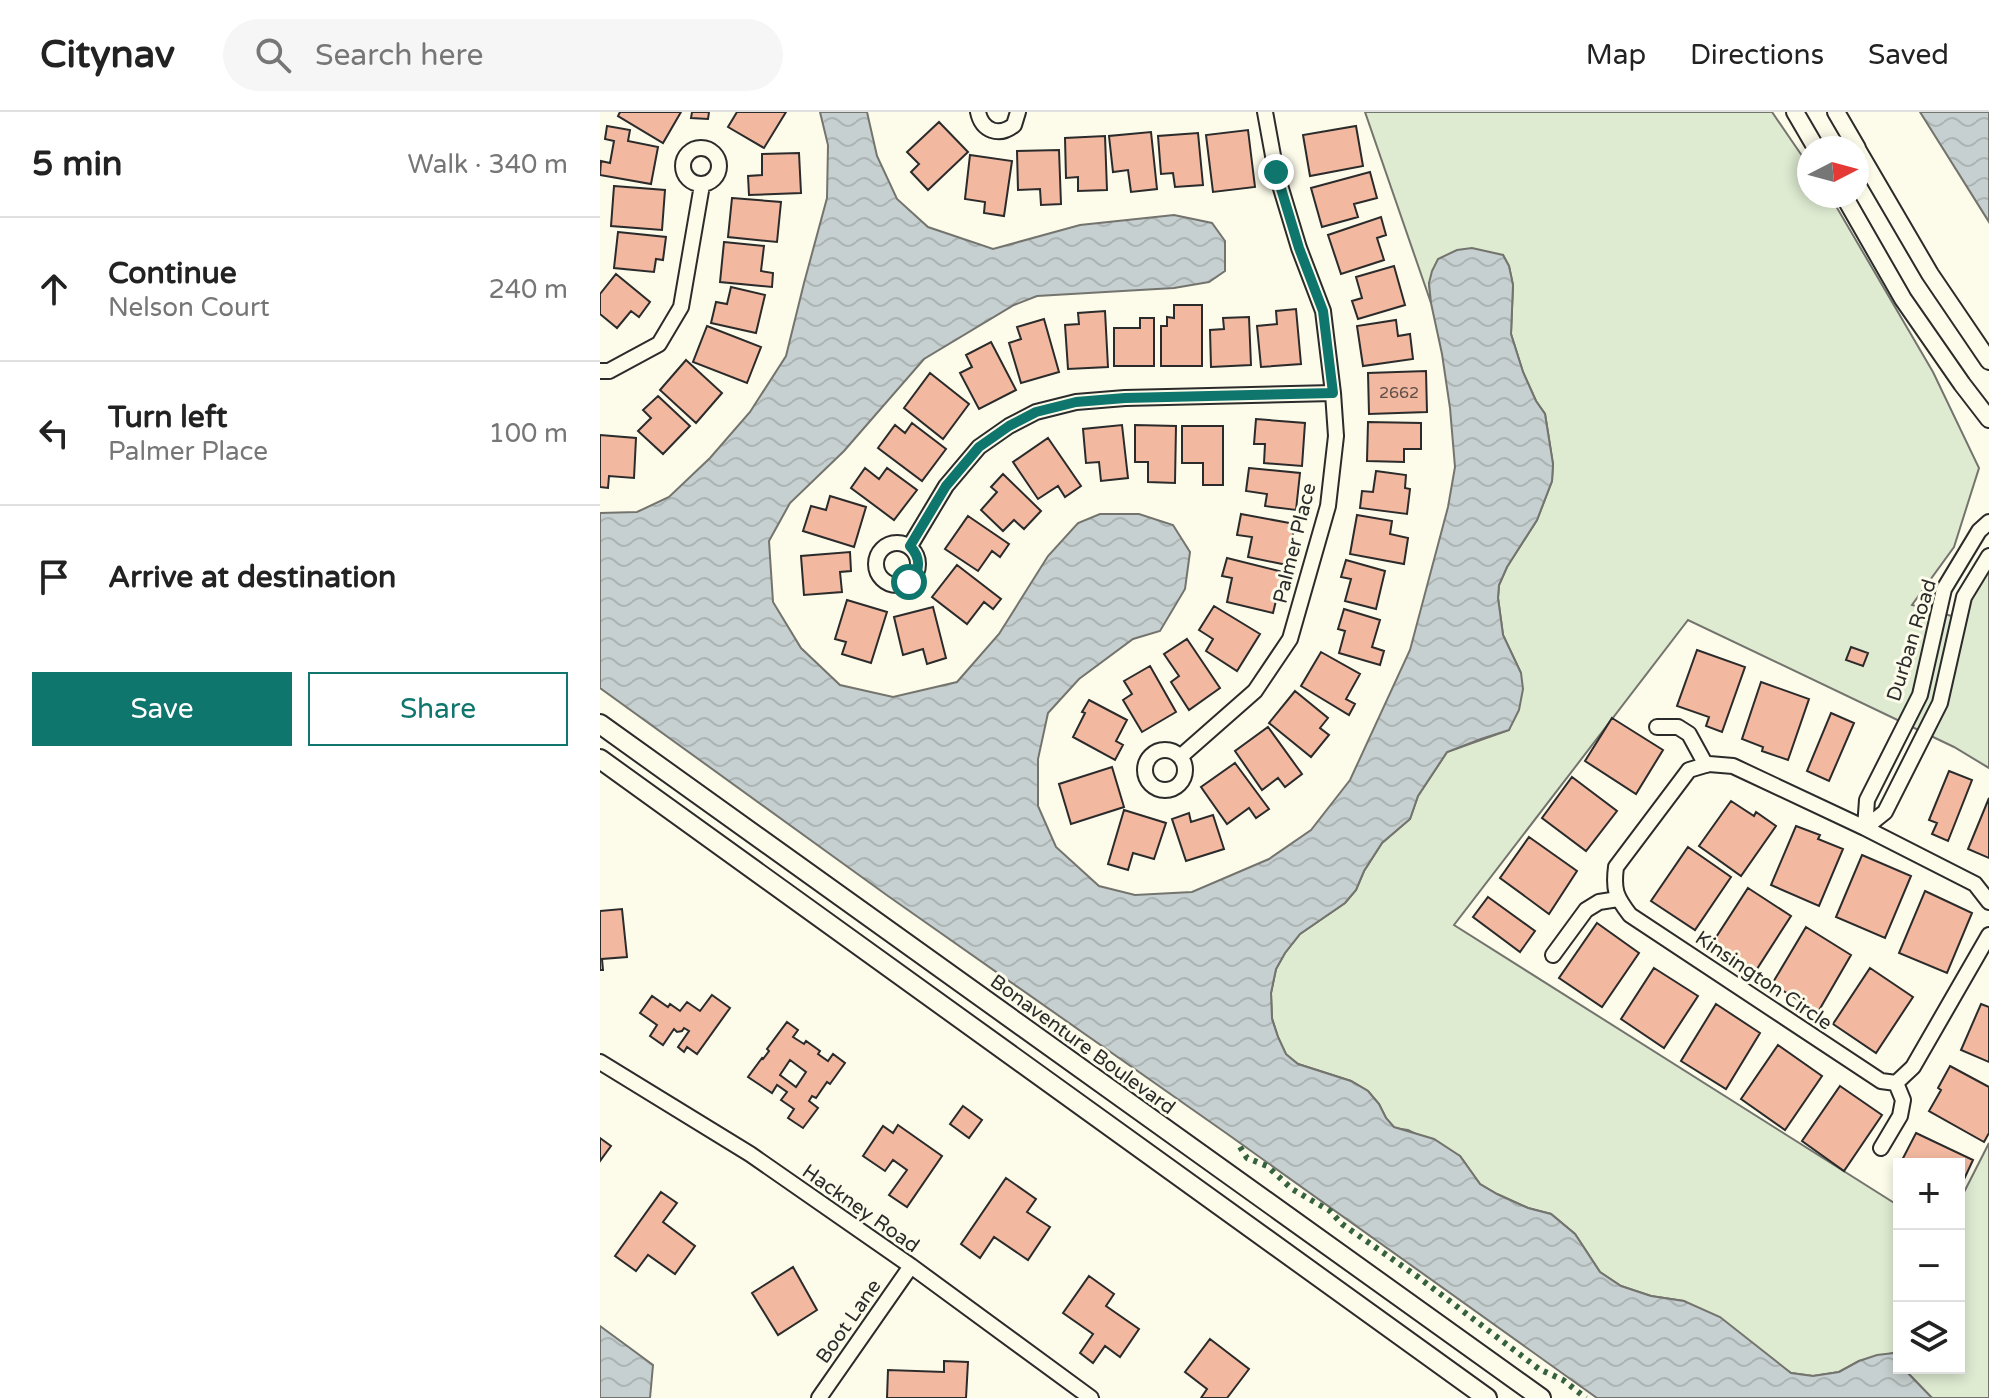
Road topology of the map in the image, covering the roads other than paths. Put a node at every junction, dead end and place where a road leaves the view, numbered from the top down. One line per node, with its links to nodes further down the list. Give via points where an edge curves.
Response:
1 (978, 112): 2 (street, via 992,132 1008,130)
2 (1018, 112)
3 (1265, 112): 13 (street, Palmer Place, via 1276,172 1323,311)
4 (1795, 112): 6 (street)
5 (1836, 112): 7 (street)
6 (1809, 136)
7 (1850, 136)
8 (1869, 169): 11 (street)
9 (702, 185): 12 (street, via 681,307 659,344)
10 (1851, 208): 14 (street, via 1903,299)
11 (1989, 361)
12 (600, 371)
13 (1333, 393): 16 (street, via 1125,398 1036,412 979,447 946,486); 20 (street, Palmer Place, via 1336,436 1328,506 1290,639 1255,691)
14 (1989, 419)
15 (1989, 522): 23 (street, Durban Road, via 1944,589 1920,695)
16 (910, 546)
17 (1989, 556): 24 (street, Durban Road, via 1964,597 1940,703)
18 (600, 724): 37 (main road, Bonaventure Boulevard)
19 (1657, 727): 22 (street, via 1678,727 1689,734)
20 (1180, 757)
21 (600, 759): 36 (main road)
22 (1706, 765): 25 (street, via 1733,766); 26 (street, via 1689,770 1616,867)
23 (1879, 775): 24 (street); 25 (street, Durban Road, via 1867,800)
24 (1899, 785): 25 (street, Durban Road, via 1885,812)
25 (1865, 828): 27 (street, via 1975,884)
26 (1618, 899): 29 (street, via 1586,910); 31 (street, Kinsington Circle, via 1630,915 1854,1064 1881,1081)
27 (1989, 902)
28 (1989, 935): 31 (street, via 1913,1067)
29 (1553, 955)
30 (600, 1062): 33 (street, Hackney Road, via 750,1154)
31 (1896, 1083): 32 (street, via 1903,1100 1900,1116)
32 (1881, 1148)
33 (911, 1266): 34 (street, Boot Lane); 35 (street, Hackney Road)
34 (819, 1398)
35 (1091, 1398)
36 (1487, 1398)
37 (1541, 1398)

